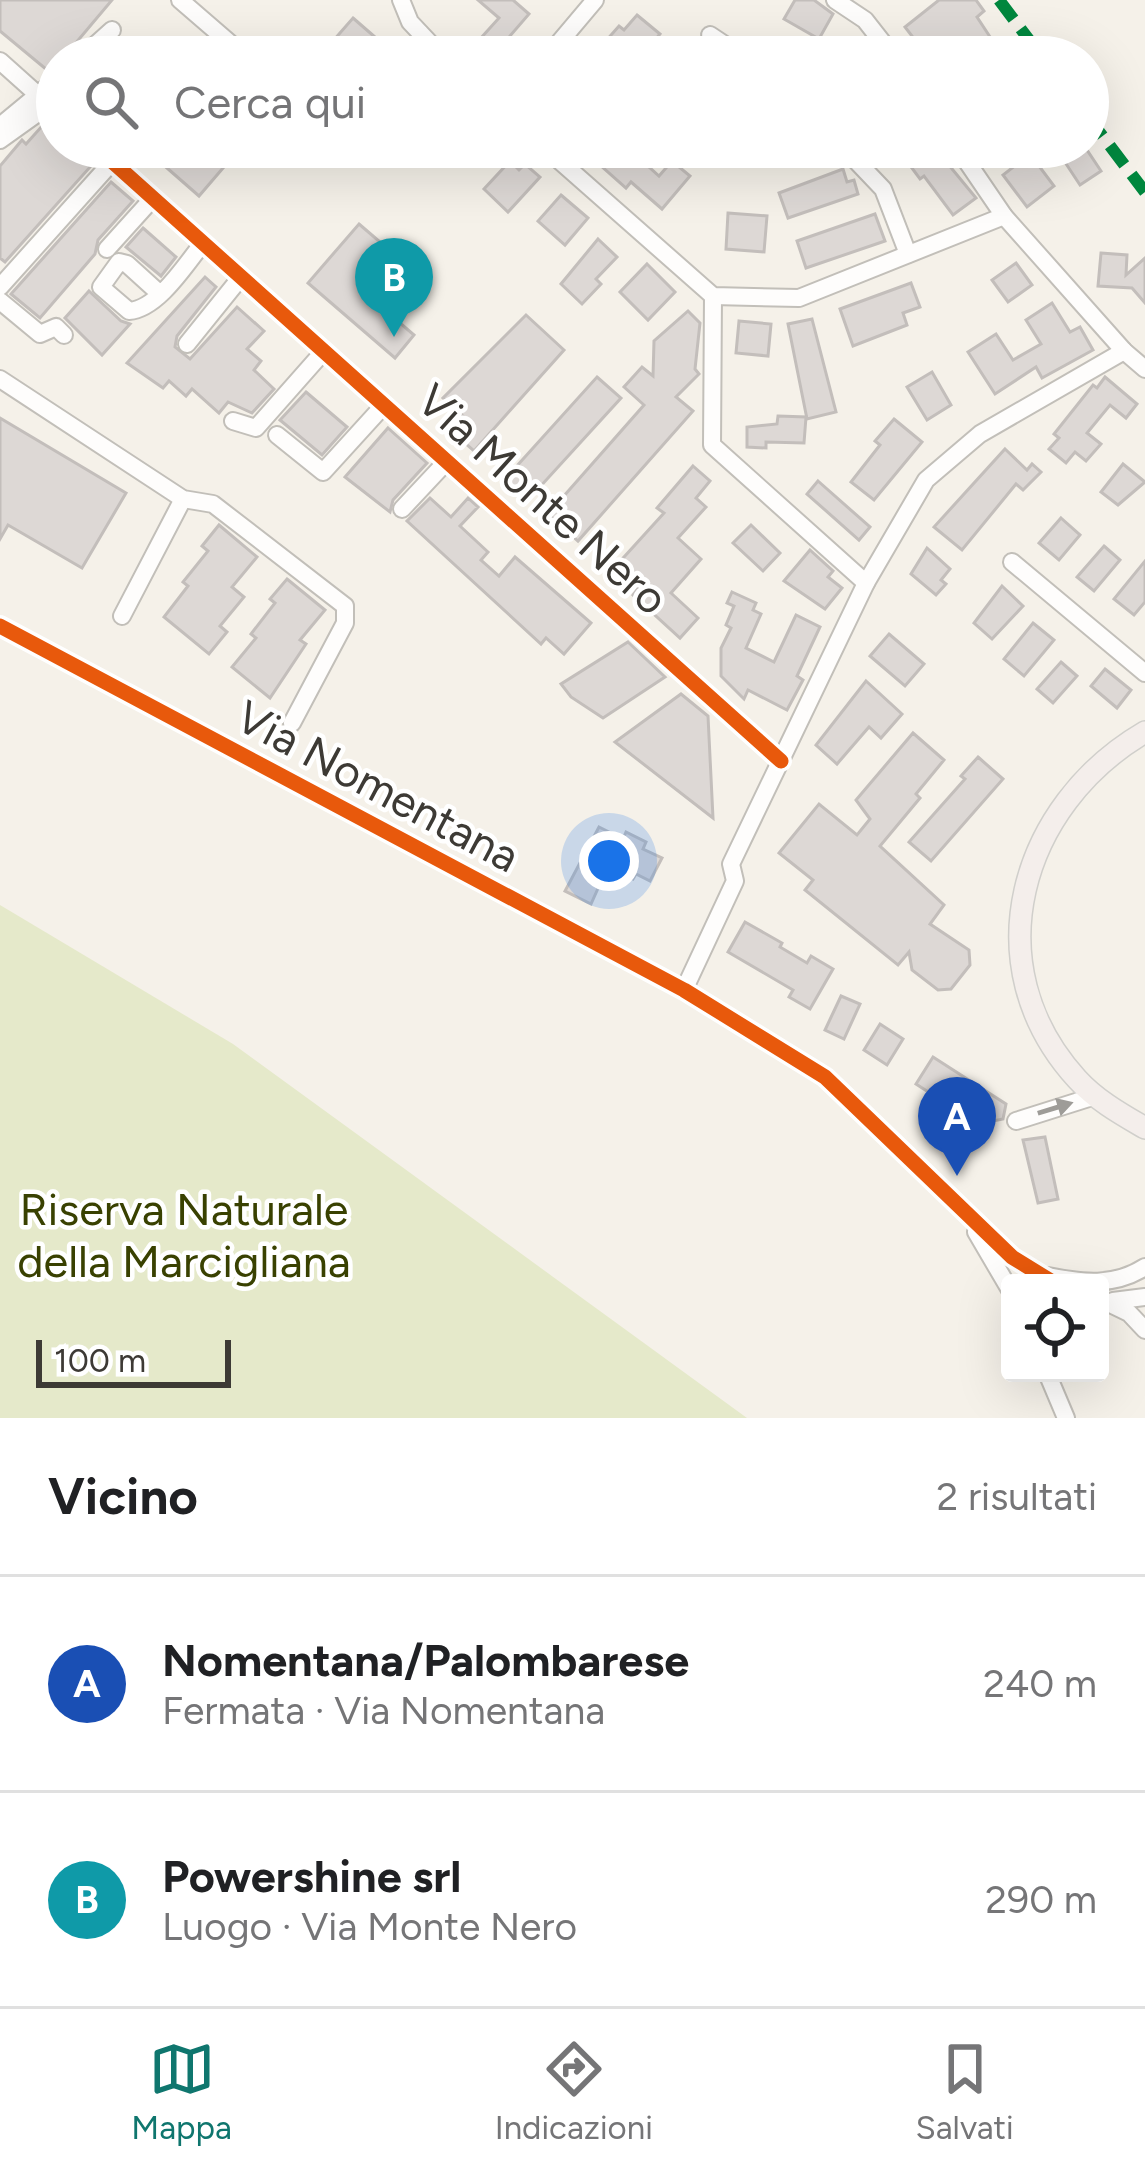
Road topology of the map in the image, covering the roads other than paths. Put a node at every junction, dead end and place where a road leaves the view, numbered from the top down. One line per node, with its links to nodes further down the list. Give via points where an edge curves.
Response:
1 (181, 0): 7 (street)
2 (401, 0): 8 (street)
3 (595, 0): 9 (street)
4 (835, 0): 10 (street)
5 (112, 30): 6 (street)
6 (105, 36)
7 (222, 36)
8 (423, 36)
9 (565, 36)
10 (878, 36)
11 (0, 62): 12 (street)
12 (36, 94)
13 (36, 110): 15 (street)
14 (36, 113): 16 (street)
15 (0, 126)
16 (0, 140)
17 (107, 168): 28 (street)
18 (119, 168): 22 (street, Via Monte Nero)
19 (568, 168): 30 (street)
20 (863, 168): 26 (street, via 883,189)
21 (971, 168): 23 (street)
22 (153, 198): 24 (street, Via Monte Nero); 25 (street)
23 (1004, 216): 26 (street); 35 (street)
24 (203, 243): 27 (street, Via Monte Nero); 29 (street)
25 (107, 249)
26 (908, 254): 30 (street, via 799,298)
27 (242, 277): 33 (street); 34 (street, Via Monte Nero)
28 (0, 286)
29 (159, 293)
30 (712, 296): 45 (street, via 712,445)
31 (0, 302): 32 (street, via 40,334 56,327)
32 (64, 335)
33 (188, 344)
34 (324, 351): 38 (street, Via Monte Nero); 39 (street, via 256,428)
35 (1124, 351): 36 (street); 45 (street, via 947,459 920,488)
36 (1145, 369)
37 (0, 380): 42 (street)
38 (384, 405): 40 (street, via 323,472); 41 (street, Via Monte Nero)
39 (233, 421)
40 (277, 435)
41 (447, 461): 43 (street); 51 (street, Via Monte Nero)
42 (183, 500): 46 (street); 49 (street, via 213,504 346,609)
43 (402, 509)
44 (1012, 562): 48 (street)
45 (866, 584): 51 (street)
46 (122, 616)
47 (0, 626): 52 (street, Via Nomentana)
48 (1145, 674)
49 (292, 724)
50 (1145, 732): 53 (main road, via 1101,763 1056,812 1022,901 1021,948 1035,1010 1066,1066)
51 (781, 761): 52 (street)
52 (684, 990): 56 (street, Via Nomentana, via 826,1077)
53 (1095, 1096): 54 (street, one-way to 53); 55 (main road)
54 (1016, 1121)
55 (1141, 1125)
56 (934, 1180): 58 (street, Via Nomentana); 60 (street)
57 (1145, 1267): 58 (street, via 1100,1283)
58 (1032, 1271): 59 (street, Via Nomentana)
59 (1038, 1274)
60 (1001, 1275)
61 (1145, 1297): 62 (street)
62 (1109, 1299)
63 (1109, 1303): 64 (street)
64 (1145, 1330)
65 (1052, 1382): 66 (street)
66 (1066, 1418)

